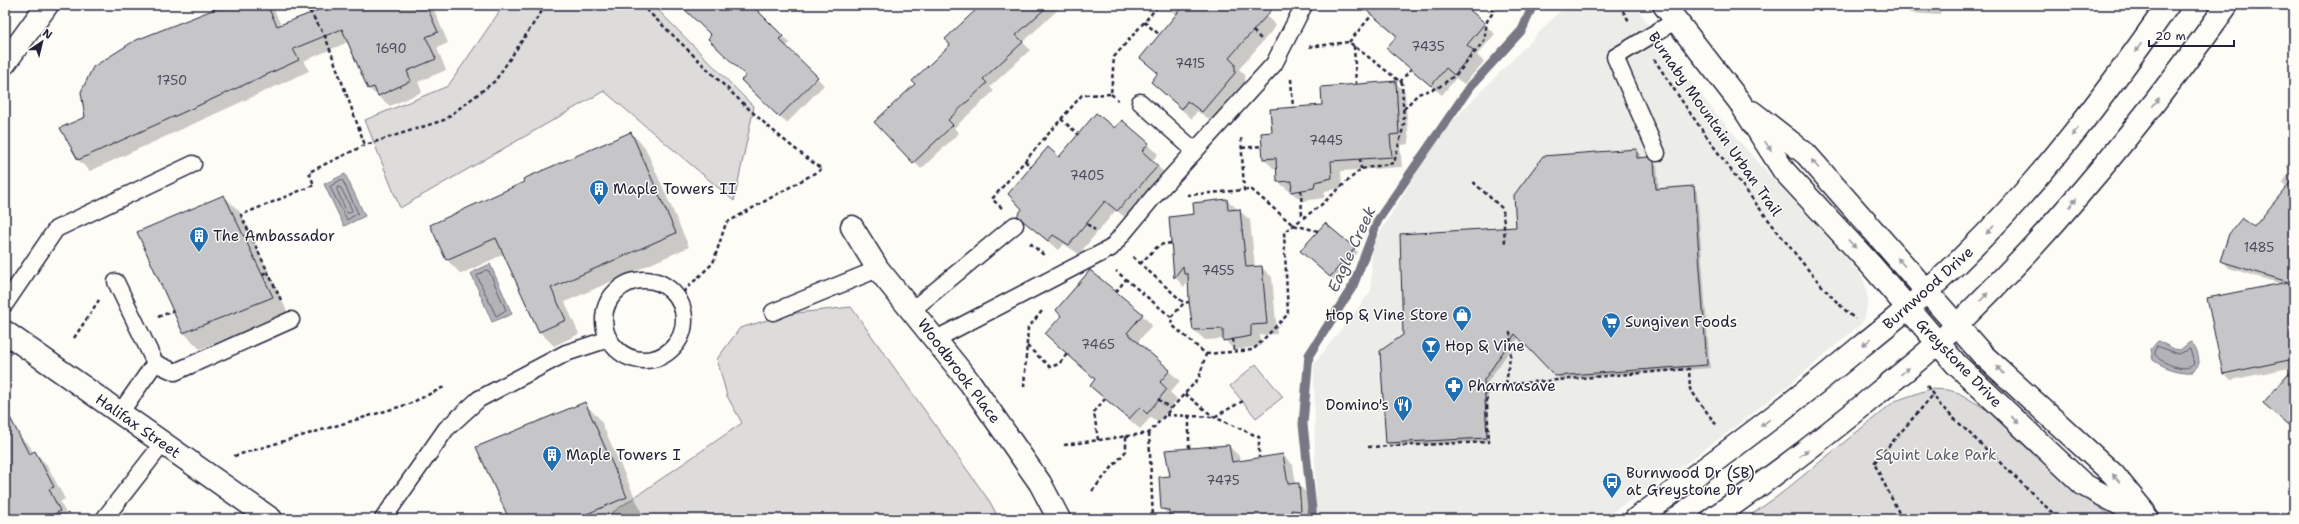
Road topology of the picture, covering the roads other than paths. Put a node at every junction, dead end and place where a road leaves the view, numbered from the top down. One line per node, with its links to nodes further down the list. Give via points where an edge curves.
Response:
1 (47, 5): 6 (street)
2 (1304, 5): 9 (lane, via 1274,64)
3 (2168, 5): 16 (street, Burnwood Drive, one-way to 16, via 2099,101 2038,178 1964,257)
4 (2227, 5): 22 (street, one-way to 4, via 2067,211 2154,106)
5 (1669, 13): 7 (street, Greystone Drive); 10 (lane, via 1641,40 1615,57)
6 (5, 63)
7 (1739, 101): 16 (street, Greystone Drive, one-way to 7, via 1806,154); 18 (street, Greystone Drive, one-way to 18, via 1784,171)
8 (1140, 102): 9 (lane)
9 (1195, 152): 25 (lane, via 1152,198 1111,248)
10 (1658, 153)
11 (193, 164): 17 (lane, via 56,229)
12 (1015, 225): 19 (lane)
13 (852, 227): 14 (street, Woodbrook Place)
14 (878, 269): 19 (street, Woodbrook Place); 20 (lane)
15 (117, 284): 27 (lane)
16 (1927, 291): 18 (street, Burnwood Drive); 22 (street, Greystone Drive)
17 (5, 304)
18 (1907, 308): 26 (street, Greystone Drive); 34 (street, Burnwood Drive, one-way to 34, via 1806,392)
19 (912, 310): 25 (street, Woodbrook Place)
20 (773, 312)
21 (291, 320): 27 (lane, via 175,372)
22 (1957, 326): 26 (street); 36 (street, Greystone Drive, one-way to 22, via 2113,474 1982,354)
23 (5, 332): 28 (street, Halifax Street)
24 (608, 339): 24 (lane, via 604,327 604,314 611,297 625,284 637,280 662,283 672,290 684,312 682,331 673,348 663,355 639,360 616,349); 32 (lane, via 566,353 479,399 446,429)
25 (936, 339): 33 (street, Woodbrook Place, via 971,384 1040,483)
26 (1938, 343): 35 (street, one-way to 26, via 1815,445); 36 (street, Greystone Drive, one-way to 36, via 1956,364 2084,485)
27 (155, 364): 28 (lane)
28 (120, 414): 29 (street, Halifax Street)
29 (163, 443): 30 (lane); 31 (street, Halifax Street)
30 (104, 519)
31 (271, 519)
32 (383, 519)
33 (1059, 519)
34 (1636, 519)
35 (1712, 519)
36 (2148, 519)

